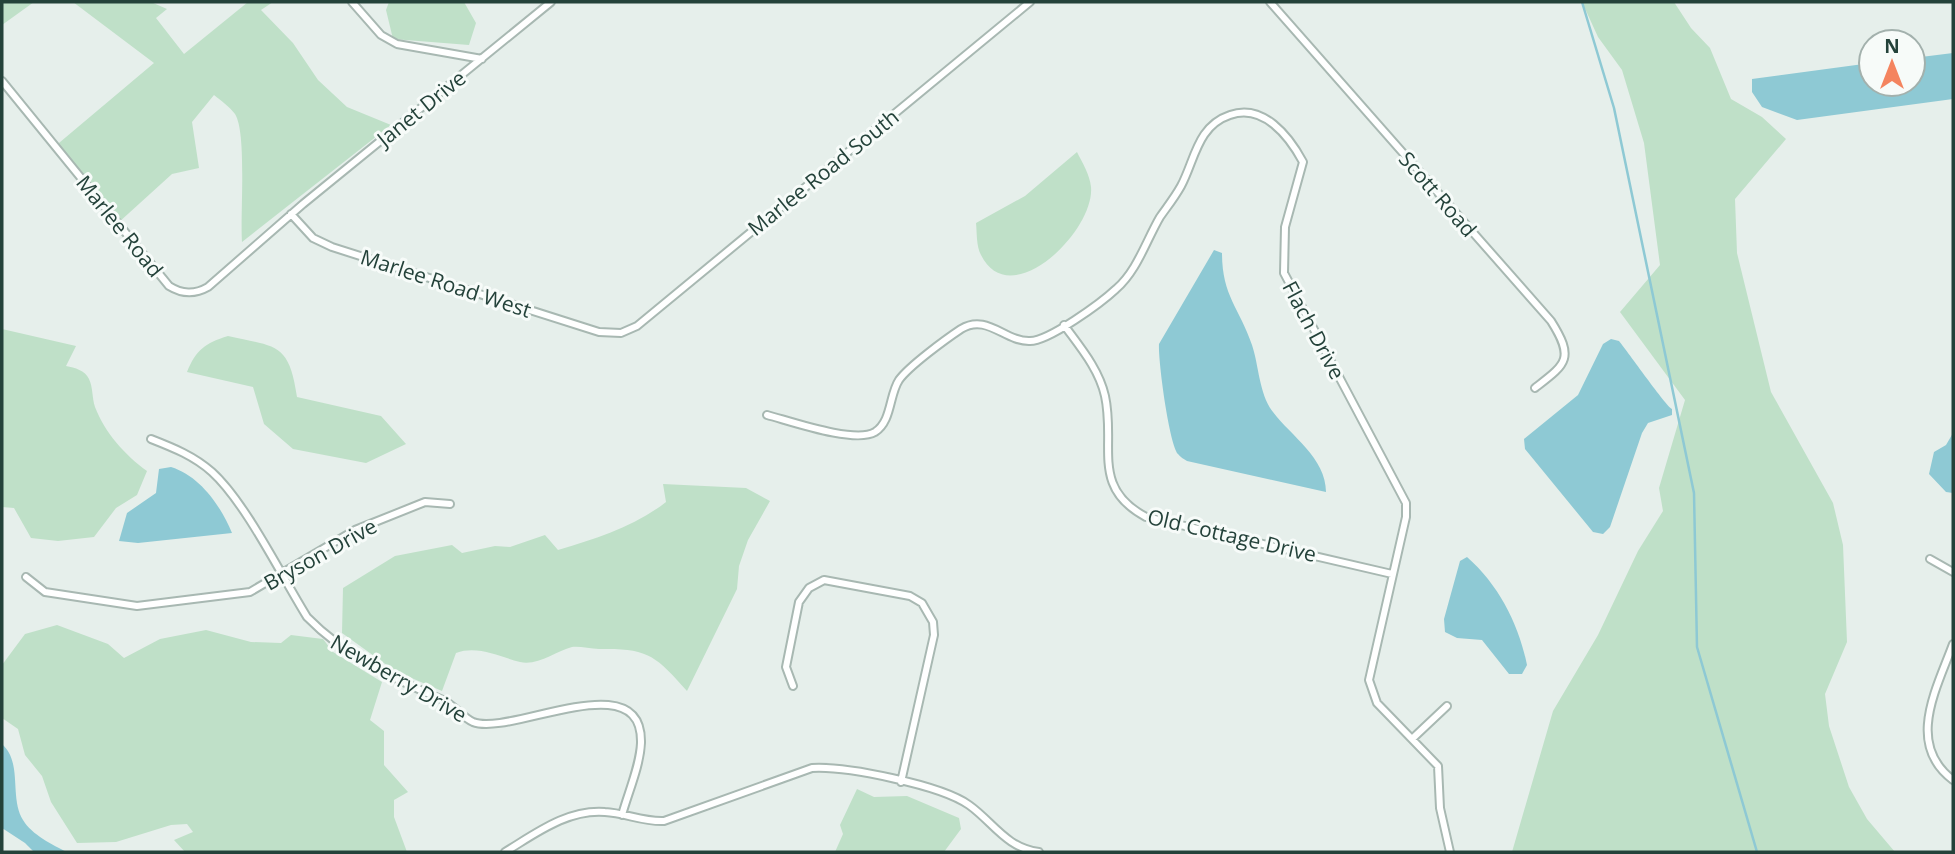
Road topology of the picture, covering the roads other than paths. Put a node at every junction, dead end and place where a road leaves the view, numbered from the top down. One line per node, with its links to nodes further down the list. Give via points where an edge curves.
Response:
1 (352, 2): 5 (street, via 381,34 397,44)
2 (551, 2): 5 (street, Janet Drive)
3 (1030, 2): 9 (street, Marlee Road South, via 637,326)
4 (1270, 2): 10 (street, Scott Road, via 1551,321 1565,359 1561,369)
5 (482, 59): 7 (street, Janet Drive)
6 (2, 81): 7 (street, Marlee Road, via 176,290 204,289)
7 (291, 215): 9 (street, Marlee Road West, via 313,238 332,247)
8 (1064, 325): 11 (street, Flach Drive, via 1035,341 1023,341 986,325 961,329 900,378 886,419 875,432 855,436); 16 (street, Old Cottage Drive, via 1094,367 1105,397 1111,482 1129,508 1146,517); 16 (street, Flach Drive, via 1116,289 1129,274 1181,186 1198,140 1227,115 1251,112 1263,116 1294,146 1303,162 1285,227 1284,273 1406,503)
9 (611, 334)
10 (1535, 388)
11 (767, 415)
12 (151, 439): 17 (street, Newberry Drive, via 183,451 213,473 235,499)
13 (450, 504): 17 (street, Bryson Drive, via 425,502 355,530)
14 (1930, 559): 15 (street)
15 (1953, 572)
16 (1392, 574): 22 (street, Flach Drive, via 1369,680 1377,703)
17 (281, 576): 18 (street, Bryson Drive, via 250,592 137,606 45,592); 25 (street, Newberry Drive, via 322,633 386,676 444,700 473,722 491,724 588,703 620,707 640,730 641,745)
18 (26, 577)
19 (1953, 644): 23 (street, via 1926,720 1934,759)
20 (793, 686): 24 (street, via 786,667 799,602 809,588 824,580 837,580 910,596 922,603 933,622 934,635)
21 (1447, 706): 22 (street)
22 (1412, 739): 28 (street, Flach Drive, via 1438,766 1440,808)
23 (1953, 780)
24 (901, 782): 25 (street, via 835,766 812,768 664,821); 27 (street, via 945,792 1008,841)
25 (622, 815): 26 (street, via 605,812 564,818)
26 (505, 852)
27 (1034, 852)
28 (1450, 852)

